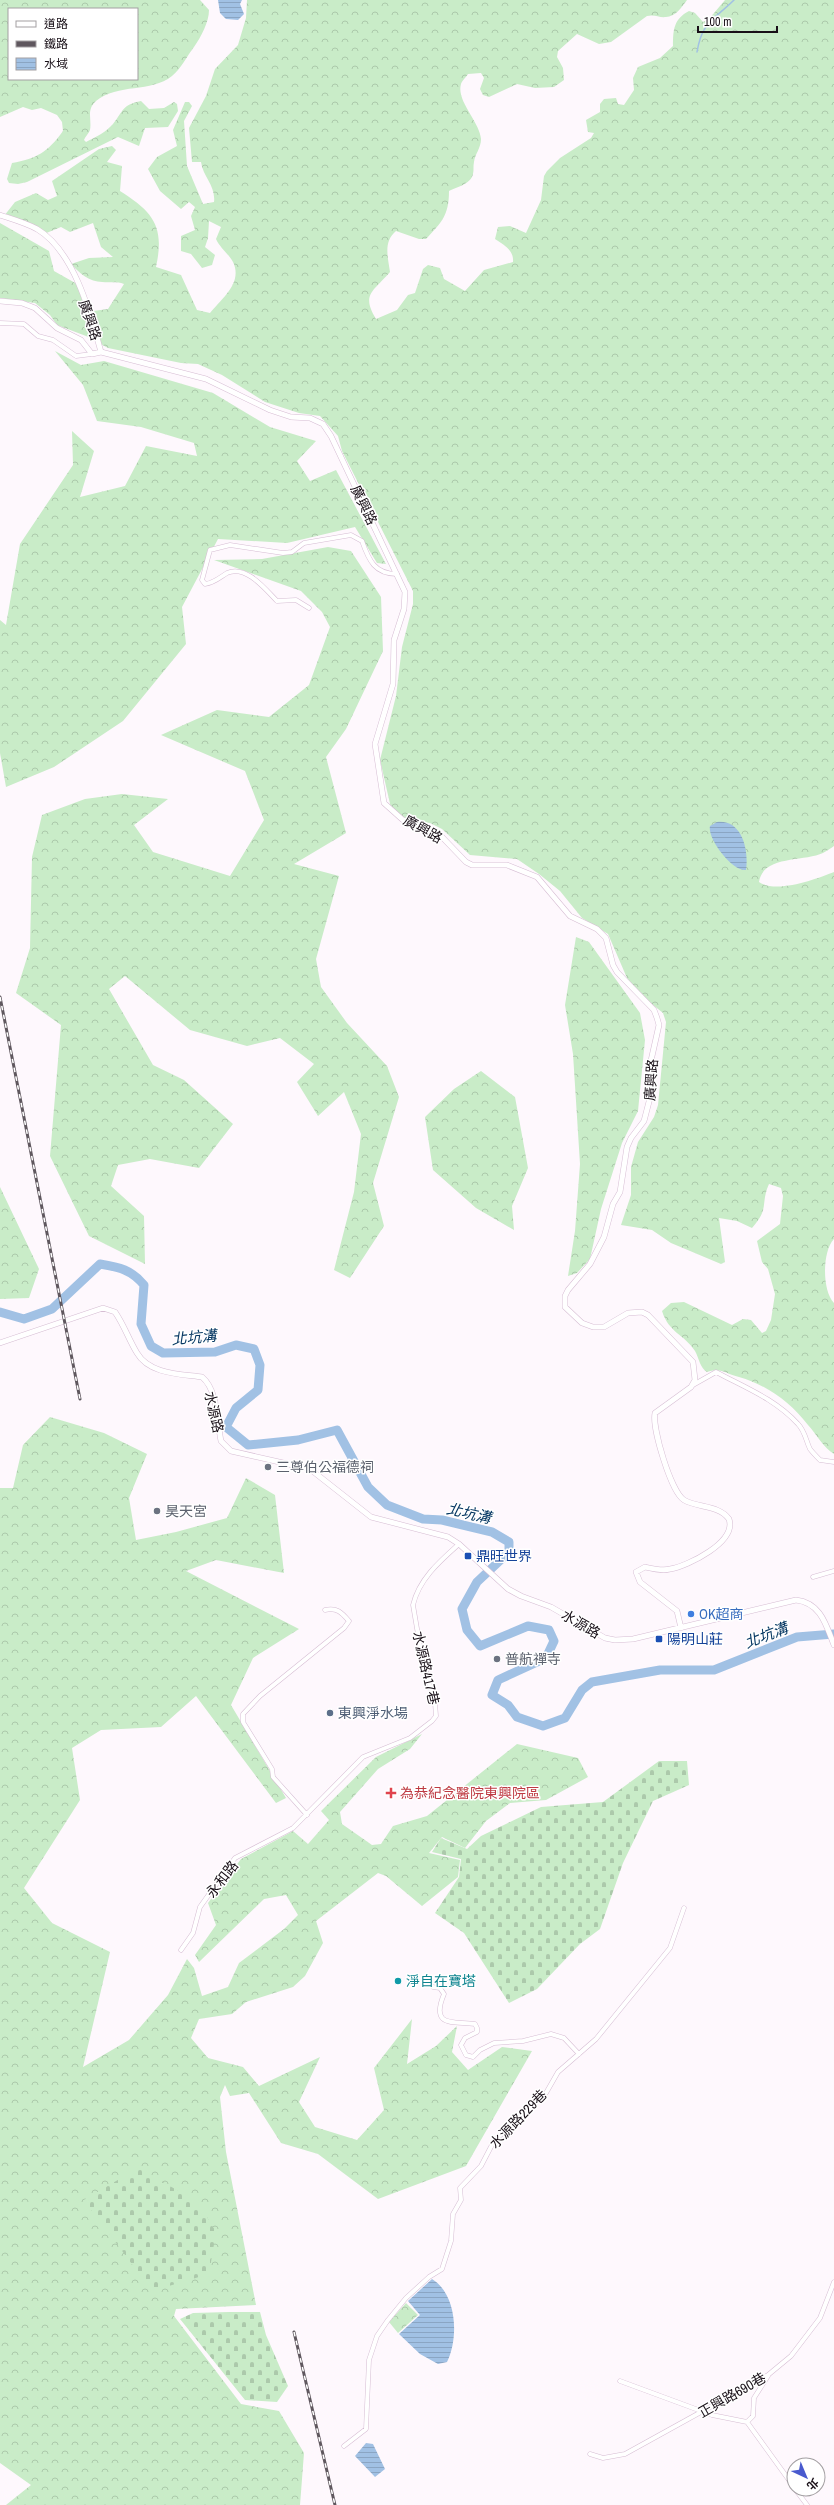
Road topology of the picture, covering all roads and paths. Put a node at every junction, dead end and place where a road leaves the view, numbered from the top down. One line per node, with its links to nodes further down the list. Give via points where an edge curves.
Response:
1 (0, 215): 4 (street, 廣興路, via 37,229 66,256 94,324)
2 (0, 301): 5 (street, via 22,303 35,308 57,328 80,340)
3 (0, 323): 5 (street, via 24,324 38,336 53,340 76,356)
4 (101, 352): 5 (street); 6 (street, 廣興路, via 206,379 270,410 291,417 310,418 323,424 332,436)
5 (92, 354)
6 (398, 574): 7 (street, via 379,571 369,559 362,541 351,535 304,543 292,552 283,553 230,545 210,550 202,580 205,584 213,583 229,572 236,572 253,577 278,601 296,600); 9 (street, 廣興路, via 405,592 404,609 394,640 393,684 375,744 384,803 403,820 422,826 442,837 472,865 507,865 537,877 570,916 596,929 606,938 617,972 656,1014 658,1025 650,1065 651,1094 648,1110 627,1147 620,1192 613,1204 604,1237 590,1264 568,1290 564,1302 565,1308 575,1318 593,1327 604,1327 628,1313 642,1312 648,1316 693,1362 695,1380)
7 (309, 608)
8 (0, 1343): 11 (street, 水源路, via 103,1308 115,1312 137,1354 145,1362 156,1369 202,1377 206,1381 211,1390 221,1441 225,1447 231,1451 310,1469 371,1517 448,1537)
9 (691, 1387): 10 (street, via 716,1372 737,1384 752,1388 770,1399 800,1426 810,1449 820,1460); 15 (street, via 655,1413 660,1448 673,1484 682,1499 723,1514 729,1519 730,1527 726,1536 708,1553 685,1565 659,1570 645,1567 636,1572 640,1582 677,1611)
10 (834, 1462)
11 (458, 1544): 15 (street, 水源路, via 508,1589 551,1607 605,1638 633,1639); 17 (street, 水源路417巷, via 427,1575 413,1605 436,1716 410,1738 363,1758)
12 (834, 1571): 13 (street)
13 (813, 1577)
14 (325, 1610): 17 (street, via 332,1608 342,1613 349,1621 344,1628 260,1696 243,1714 243,1722 272,1769 273,1777)
15 (681, 1628): 16 (street, 水源路, via 796,1600 809,1603 815,1608 828,1627)
16 (834, 1644)
17 (307, 1815): 19 (street, 永和路, via 293,1828 235,1858 200,1907 193,1933)
18 (684, 1908): 21 (street, 水源路229巷, via 670,1948 596,2039)
19 (180, 1950)
20 (433, 1987): 21 (street, via 440,1988 444,1994 439,2006 441,2016 447,2022 459,2025 475,2024 477,2028 477,2032 465,2038 461,2045 466,2055 473,2057 494,2043 551,2034 564,2038)
21 (579, 2054): 27 (street, 水源路229巷, via 558,2072 546,2093 534,2106 494,2141 481,2166 460,2188 461,2200 453,2214 446,2261 442,2269 429,2276 406,2298 377,2336 369,2360 366,2428)
22 (834, 2282): 23 (street, 正興路690巷, via 820,2318 791,2356)
23 (768, 2375): 25 (street, 正興路690巷); 26 (street, via 754,2398 753,2416)
24 (620, 2381): 25 (street)
25 (702, 2412): 26 (street); 28 (street, 正興路690巷, via 625,2454 603,2458)
26 (747, 2422): 29 (street)
27 (344, 2446)
28 (590, 2454)
29 (786, 2476)

